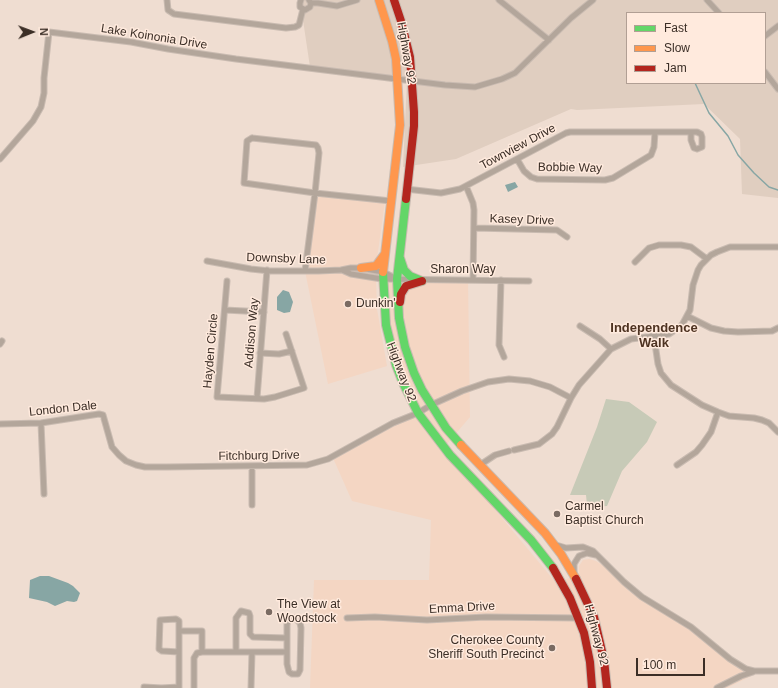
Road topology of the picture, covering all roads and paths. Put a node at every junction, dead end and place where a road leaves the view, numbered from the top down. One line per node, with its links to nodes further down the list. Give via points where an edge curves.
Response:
1 (167, 0): 10 (street, via 168,10 174,14 288,29 299,25)
2 (301, 0): 10 (street, via 300,5)
3 (357, 0): 9 (street, via 337,6)
4 (379, 0): 16 (main road, Highway 92, via 392,41)
5 (394, 0): 17 (main road, Highway 92, via 406,37)
6 (499, 0): 14 (street)
7 (593, 0): 14 (street)
8 (707, 0): 11 (street)
9 (310, 2): 10 (street, via 309,9)
10 (303, 9)
11 (719, 12)
12 (778, 26): 13 (street)
13 (766, 35)
14 (549, 40): 17 (street, via 515,72 488,84 463,87)
15 (766, 73): 18 (street)
16 (398, 79): 17 (street); 22 (street, Lake Koinonia Drive, via 49,32 41,107 34,121); 26 (main road, Highway 92, via 400,125)
17 (412, 81): 24 (main road, Highway 92, via 414,126)
18 (778, 89)
19 (655, 132): 20 (street, Townview Drive); 21 (street, Townview Drive, via 566,133); 21 (street, Bobbie Way, via 651,155 613,178 605,180 537,179 524,171)
20 (691, 132)
21 (517, 159): 23 (street, Townview Drive)
22 (0, 160)
23 (466, 186): 24 (street, Townview Drive, via 441,193); 27 (street, via 473,203)
24 (406, 189): 31 (main road, Highway 92)
25 (315, 193): 25 (street, via 244,183 247,141 252,138 316,145 319,153); 26 (street); 38 (street)
26 (391, 201): 30 (main road, Highway 92)
27 (474, 228): 28 (street, Kasey Drive, via 557,230); 41 (street)
28 (568, 237)
29 (778, 247): 32 (street, via 730,247)
30 (384, 254): 35 (main road, via 376,266); 39 (main road, Highway 92)
31 (399, 256): 40 (main road, Highway 92); 44 (main road, via 404,270)
32 (707, 259): 34 (street, via 691,247 659,245 649,248); 49 (street, via 696,276)
33 (207, 261): 36 (street, Downsby Lane)
34 (635, 262)
35 (361, 268): 37 (street, Downsby Lane); 39 (street, Downsby Lane)
36 (267, 270): 38 (street, Downsby Lane); 48 (street, Addison Way)
37 (341, 270): 38 (street, Downsby Lane); 39 (street, Downsby Lane, via 351,274)
38 (306, 271)
39 (382, 276): 40 (street, Downsby Lane); 62 (main road, Highway 92, via 390,344 403,383)
40 (397, 279): 44 (street, Sharon Way); 46 (main road, Highway 92)
41 (473, 280): 42 (street, Sharon Way); 44 (street, Sharon Way)
42 (501, 280): 45 (street, Sharon Way); 57 (street, via 499,345)
43 (227, 281): 47 (street, Hayden Circle)
44 (422, 281): 46 (main road, via 406,286 401,294)
45 (529, 281)
46 (398, 309): 60 (main road, Highway 92, via 414,373)
47 (225, 310): 48 (street); 58 (street, Hayden Circle, via 217,398)
48 (264, 312): 56 (street, Addison Way)
49 (687, 316): 51 (street, via 711,328 724,331 772,331); 53 (street, via 682,325 674,331)
50 (580, 326): 54 (street)
51 (778, 328)
52 (286, 334): 55 (street, Hayden Circle)
53 (654, 337): 54 (street, via 631,339); 61 (street, via 658,364 665,378 702,405)
54 (611, 349): 59 (street, via 579,385)
55 (292, 351): 56 (street, via 279,354); 58 (street, Hayden Circle, via 304,388 275,397)
56 (260, 353): 58 (street, Addison Way)
57 (504, 357)
58 (257, 398)
59 (571, 398): 60 (street, Fitchburg Drive, via 539,383 509,379 488,382); 67 (street, via 557,427 539,444 495,455)
60 (431, 405): 62 (street, Fitchburg Drive); 67 (main road, Highway 92, via 446,428)
61 (718, 412): 66 (street, via 762,420); 68 (street, via 711,432 702,445)
62 (418, 413): 69 (street, Fitchburg Drive, via 392,423 316,464); 76 (main road, Highway 92, via 450,455 540,550 561,580)
63 (103, 415): 64 (street, London Dale, via 93,414); 69 (street, Fitchburg Drive, via 112,447 118,455 136,465)
64 (40, 423): 65 (street, London Dale); 70 (street)
65 (0, 424)
66 (778, 432)
67 (480, 465): 72 (main road, Highway 92)
68 (677, 465)
69 (252, 466): 71 (street)
70 (44, 494)
71 (252, 505)
72 (553, 543): 73 (street, via 561,547 589,549); 74 (main road, Highway 92)
73 (601, 558): 74 (street, via 587,553 580,556 574,564); 85 (street, via 642,597 691,627 736,663)
74 (574, 574): 92 (main road, Highway 92, via 596,624)
75 (347, 618): 76 (street, Emma Drive)
76 (579, 618): 91 (main road, Highway 92, via 587,647)
77 (180, 631): 79 (street); 79 (street, via 176,618 160,620 159,649); 80 (street, via 202,631)
78 (287, 638): 81 (street, via 253,637 250,634 249,613 241,612 236,618); 83 (street); 83 (street, via 288,621 295,618 301,628 298,674 289,672)
79 (179, 652): 87 (street)
80 (202, 652): 81 (street); 89 (street, via 197,653 194,658)
81 (236, 652): 82 (street)
82 (252, 652): 83 (street); 90 (street)
83 (287, 652)
84 (778, 670): 85 (street)
85 (754, 671): 93 (street)
86 (144, 687): 88 (street)
87 (179, 687): 88 (street)
88 (161, 688)
89 (194, 688)
90 (251, 688)
91 (592, 688)
92 (607, 688)
93 (717, 688)

